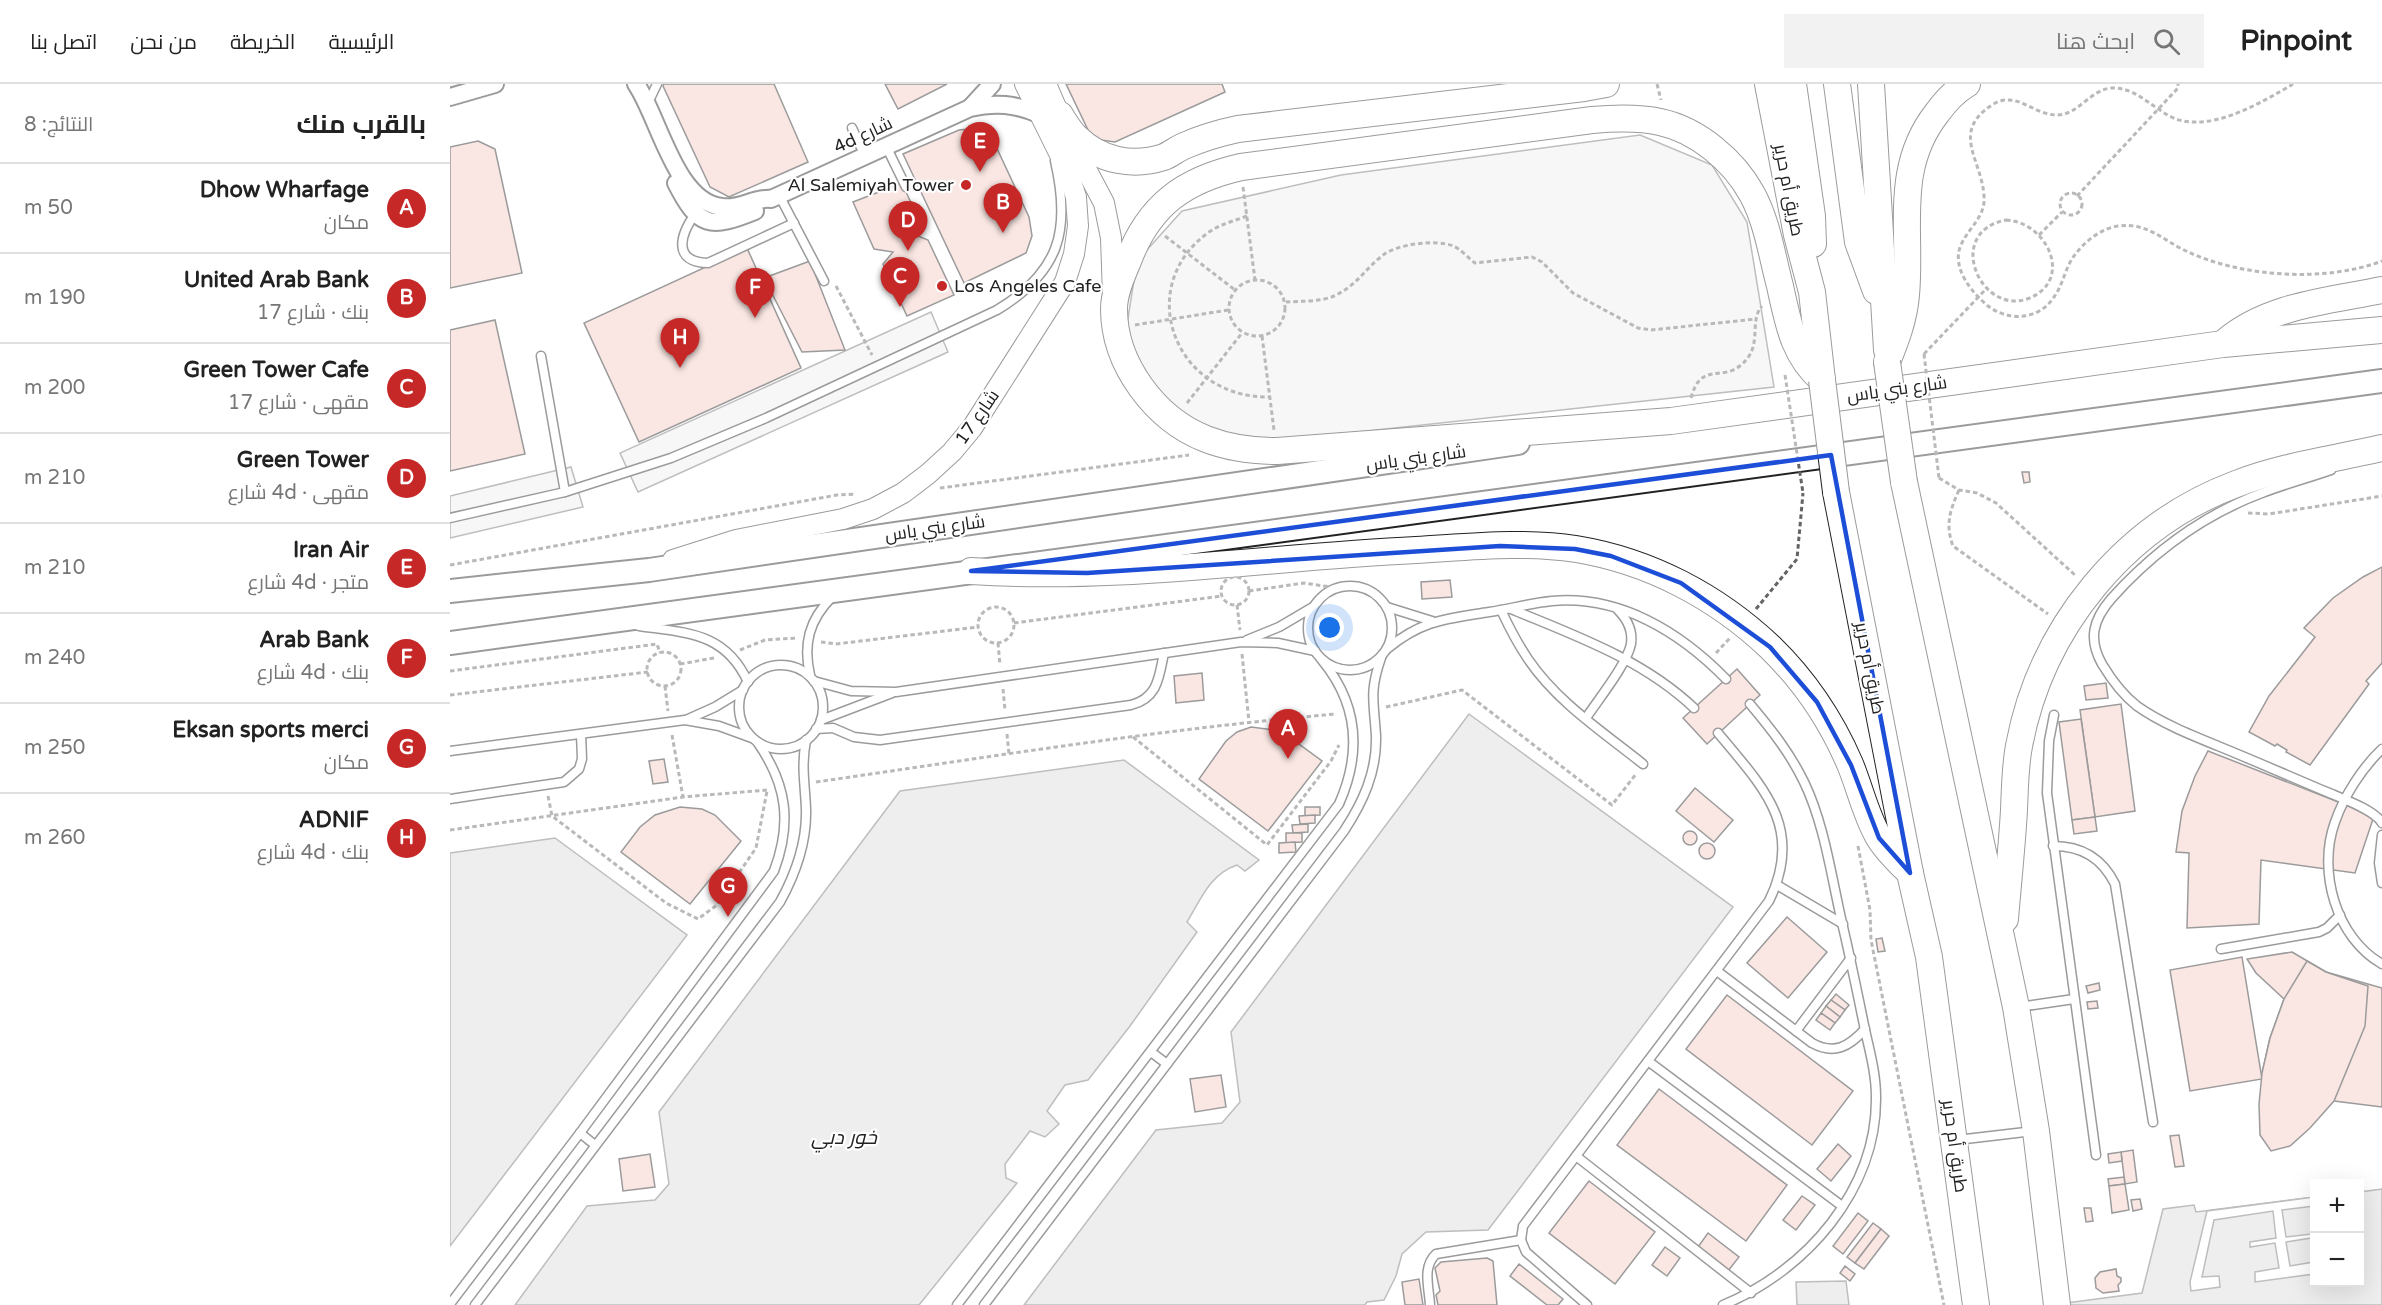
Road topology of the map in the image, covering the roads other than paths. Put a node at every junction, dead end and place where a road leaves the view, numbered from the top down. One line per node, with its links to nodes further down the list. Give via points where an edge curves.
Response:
1 (495, 84): 13 (street)
2 (657, 84): 14 (lane)
3 (992, 84): 15 (street, 4d شارع)
4 (1024, 84): 16 (street, شارع 17)
5 (1046, 84): 16 (street, شارع 17)
6 (1606, 84): 16 (main road, via 1238,129 1148,161 1109,158)
7 (1768, 84): 26 (main road, طريق أم حرير)
8 (1793, 84): 26 (main road, via 1812,216)
9 (1838, 84): 27 (main road, via 1858,242)
10 (1871, 84): 27 (main road)
11 (1967, 84): 32 (main road, via 1926,127 1914,153 1908,181 1906,296)
12 (637, 85): 14 (street, 4d شارع)
13 (450, 96)
14 (647, 106): 22 (street, 4d شارع, via 675,168)
15 (970, 108): 16 (street, 4d شارع, via 1005,104 1023,107); 18 (street, 4d شارع)
16 (1049, 121): 28 (street, شارع 17, via 1104,203 1111,238); 40 (lane, via 1063,199 1062,226 1054,253 1040,276 1020,296 719,439); 42 (street, شارع 17, via 1076,197 1078,226 1074,254 1065,282 972,428 952,452 903,493 873,509 727,543)
17 (852, 128): 19 (lane)
18 (886, 146): 19 (street, 4d شارع); 20 (lane)
19 (865, 156): 21 (street, 4d شارع)
20 (906, 187)
21 (775, 197): 22 (street, 4d شارع, via 762,208 728,222 713,223); 23 (lane)
22 (700, 208): 23 (lane, via 681,238 682,249 698,263 708,263)
23 (794, 223): 24 (lane)
24 (824, 281)
25 (2382, 290): 30 (main road, via 2274,314 2247,326)
26 (1812, 292): 33 (main road, طريق أم حرير)
27 (1884, 308): 32 (main road)
28 (1115, 317): 33 (main road, via 1122,277 1147,222 1163,203 1186,186 1213,174 1592,120 1641,118 1692,134 1716,150 1736,171 1763,222 1796,348); 35 (main road, via 1124,355 1152,402 1173,421 1208,440 1249,450)
29 (2368, 328): 30 (main road, شارع بني ياس)
30 (2223, 344): 35 (main road, شارع بني ياس)
31 (541, 356): 40 (lane)
32 (1887, 362): 89 (main road, bridge, via 1904,482)
33 (1822, 380): 84 (main road, طريق أم حرير, bridge, via 1836,492)
34 (2382, 381): 43 (main road)
35 (1678, 420): 42 (main road, شارع بني ياس)
36 (2382, 448): 89 (main road, via 2267,474 2206,496 2126,551 2091,590 2065,626 2036,684 2019,746)
37 (2382, 453): 38 (lane)
38 (2349, 464)
39 (2338, 468): 80 (lane, via 2263,493 2204,520 2127,581 2098,615 2094,626 2095,650 2107,673 2137,706 2188,733)
40 (565, 492): 41 (lane)
41 (450, 518)
42 (649, 570): 45 (main road, شارع بني ياس)
43 (970, 571): 44 (main road); 84 (main road, via 1087,573 1373,552 1537,545 1602,554 1647,568 1681,583 1743,623 1795,674 1836,733 1879,838)
44 (846, 588): 51 (main road); 60 (lane, via 820,609 812,624 806,658)
45 (450, 591)
46 (1314, 607): 47 (lane, via 1337,588 1356,586 1381,599); 52 (lane); 55 (lane, via 1308,634)
47 (1387, 607): 50 (lane); 54 (lane, via 1393,628)
48 (1506, 609): 49 (lane, via 1575,601); 50 (lane); 58 (lane); 68 (lane, via 1528,660)
49 (1616, 609): 58 (lane, via 1626,617 1631,630); 61 (lane, via 1675,635)
50 (1433, 621): 54 (lane)
51 (609, 622): 53 (main road); 62 (lane, via 693,634 721,645)
52 (1241, 642): 55 (lane, via 1278,643); 56 (lane)
53 (450, 643)
54 (1387, 649): 57 (lane)
55 (1315, 651): 59 (lane)
56 (1164, 653): 64 (lane); 71 (lane, via 1156,686 1139,703 880,740 854,737 833,728)
57 (1381, 658): 59 (lane, via 1351,671 1330,666); 100 (lane, via 1375,675 1372,710 1374,761 1358,810)
58 (1626, 658): 66 (lane, via 1662,680); 68 (lane)
59 (1321, 659): 98 (lane, via 1340,684 1354,736 1354,759 1340,804)
60 (812, 678): 62 (lane, via 784,666 758,672); 64 (lane, via 850,691); 70 (lane, via 823,707)
61 (1726, 679)
62 (748, 682): 63 (lane)
63 (742, 690): 69 (lane); 74 (lane, via 741,720)
64 (896, 692): 70 (lane)
65 (1750, 704): 88 (lane, via 1772,729 1805,784)
66 (1695, 708)
67 (2054, 715): 83 (lane, via 2047,767)
68 (1586, 718): 78 (lane)
69 (685, 720): 73 (lane); 74 (lane, via 719,726)
70 (820, 720): 71 (lane)
71 (816, 729): 75 (lane)
72 (1718, 733): 86 (lane, via 1777,812 1783,836 1783,861)
73 (580, 734): 77 (lane); 79 (lane, via 583,750 579,769 564,782)
74 (755, 740): 75 (lane, via 770,748 783,749); 103 (lane, via 768,757 785,810 785,831 774,871)
75 (807, 740): 105 (lane, via 802,784 806,809 803,841 792,880 780,902)
76 (2382, 748): 80 (lane, via 2358,777)
77 (450, 752)
78 (1643, 764)
79 (450, 799)
80 (2346, 800): 81 (lane, via 2377,816); 87 (lane, via 2335,822 2329,859)
81 (2382, 823)
82 (2382, 835): 85 (lane)
83 (2053, 846): 94 (lane); 101 (lane, via 2091,854 2115,884)
84 (1910, 873): 104 (main road, طريق أم حرير, via 1929,957)
85 (2382, 884)
86 (1777, 885): 88 (lane); 93 (lane)
87 (2340, 915): 90 (lane, via 2319,932); 92 (lane, via 2359,947)
88 (1843, 924): 91 (lane)
89 (2003, 946): 95 (main road)
90 (2222, 949)
91 (1851, 958): 96 (lane); 97 (lane)
92 (2382, 964)
93 (1717, 971): 97 (lane); 99 (lane)
94 (2074, 999): 95 (lane); 106 (lane)
95 (2016, 1007): 102 (main road)
96 (1865, 1029): 97 (lane, via 1834,1050 1822,1048); 108 (lane, via 1875,1074 1875,1120 1864,1165)
97 (1796, 1031)
98 (1151, 1052): 100 (lane); 113 (lane)
99 (1648, 1061): 107 (lane); 108 (lane)
100 (1167, 1064): 114 (lane)
101 (2153, 1122)
102 (2036, 1131): 104 (lane); 119 (main road)
103 (580, 1133): 105 (lane); 111 (lane)
104 (1954, 1141): 118 (main road, طريق أم حرير)
105 (595, 1145): 112 (lane)
106 (2096, 1155)
107 (1576, 1156): 109 (lane, via 1526,1220); 110 (lane)
108 (1842, 1206): 110 (lane, via 1802,1255)
109 (1521, 1240): 115 (lane, via 1436,1254 1427,1268); 116 (lane, via 1530,1256)
110 (1751, 1293): 117 (lane)
111 (450, 1304)
112 (475, 1305)
113 (957, 1305)
114 (984, 1305)
115 (1430, 1305)
116 (1587, 1305)
117 (1723, 1305)
118 (1976, 1305)
119 (2057, 1305)

